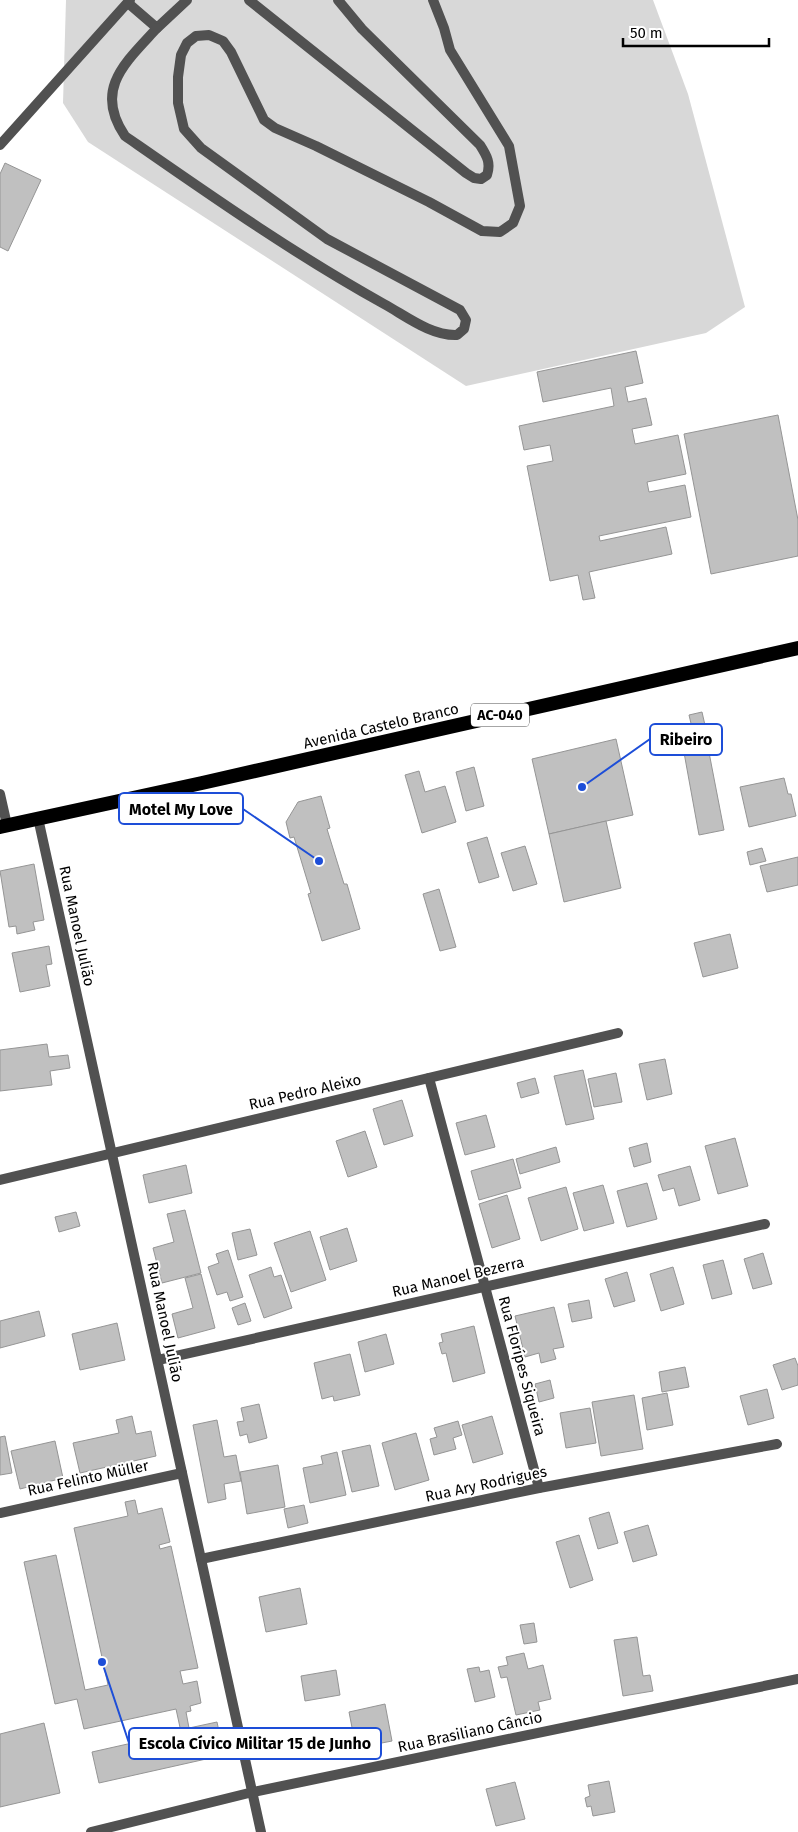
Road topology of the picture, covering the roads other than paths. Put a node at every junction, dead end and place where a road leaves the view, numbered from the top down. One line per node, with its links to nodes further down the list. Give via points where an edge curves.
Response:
1 (188, 0): 6 (street)
2 (249, 0): 3 (street, via 466,173 481,179 487,175 490,166 480,145 362,29)
3 (338, 0)
4 (434, 0): 6 (street, via 450,50 509,146 520,206 513,224 500,232 482,231 275,128 264,120 231,52 223,41 209,35 196,36 187,42 181,55 178,103 184,129 201,148 327,239 460,310 466,320 464,329 457,335 445,336 423,326 346,282 232,211 125,136 115,122 112,104 115,82 125,64)
5 (129, 2): 6 (street); 7 (street)
6 (157, 28)
7 (0, 145)
8 (798, 648): 10 (highway, Avenida Castelo Branco / AC-040)
9 (0, 794): 11 (street)
10 (38, 818): 11 (highway, Avenida Castelo Branco / AC-040); 14 (street, Rua Manoel Julião)
11 (4, 826)
12 (618, 1033): 13 (street, Rua Pedro Aleixo)
13 (429, 1078): 14 (street, Rua Pedro Aleixo); 17 (street, Rua Florípes Siqueira)
14 (112, 1154): 15 (street, Rua Pedro Aleixo); 18 (street, Rua Manoel Julião)
15 (0, 1180)
16 (765, 1224): 17 (street, Rua Manoel Bezerra)
17 (485, 1286): 18 (street, Rua Manoel Bezerra); 21 (street, Rua Florípes Siqueira)
18 (158, 1360): 20 (street, Rua Manoel Julião)
19 (777, 1444): 21 (street, Rua Ary Rodrigues)
20 (182, 1473): 22 (street, Rua Felinto Müller); 23 (street, Rua Manoel Julião)
21 (539, 1488): 23 (street, Rua Ary Rodrigues)
22 (0, 1513)
23 (201, 1559): 25 (street, Rua Manoel Julião)
24 (798, 1679): 25 (street, Rua Brasiliano Câncio)
25 (253, 1792): 26 (street, Rua Brasiliano Câncio); 27 (street, Rua Manoel Julião)
26 (91, 1832)
27 (261, 1832)

